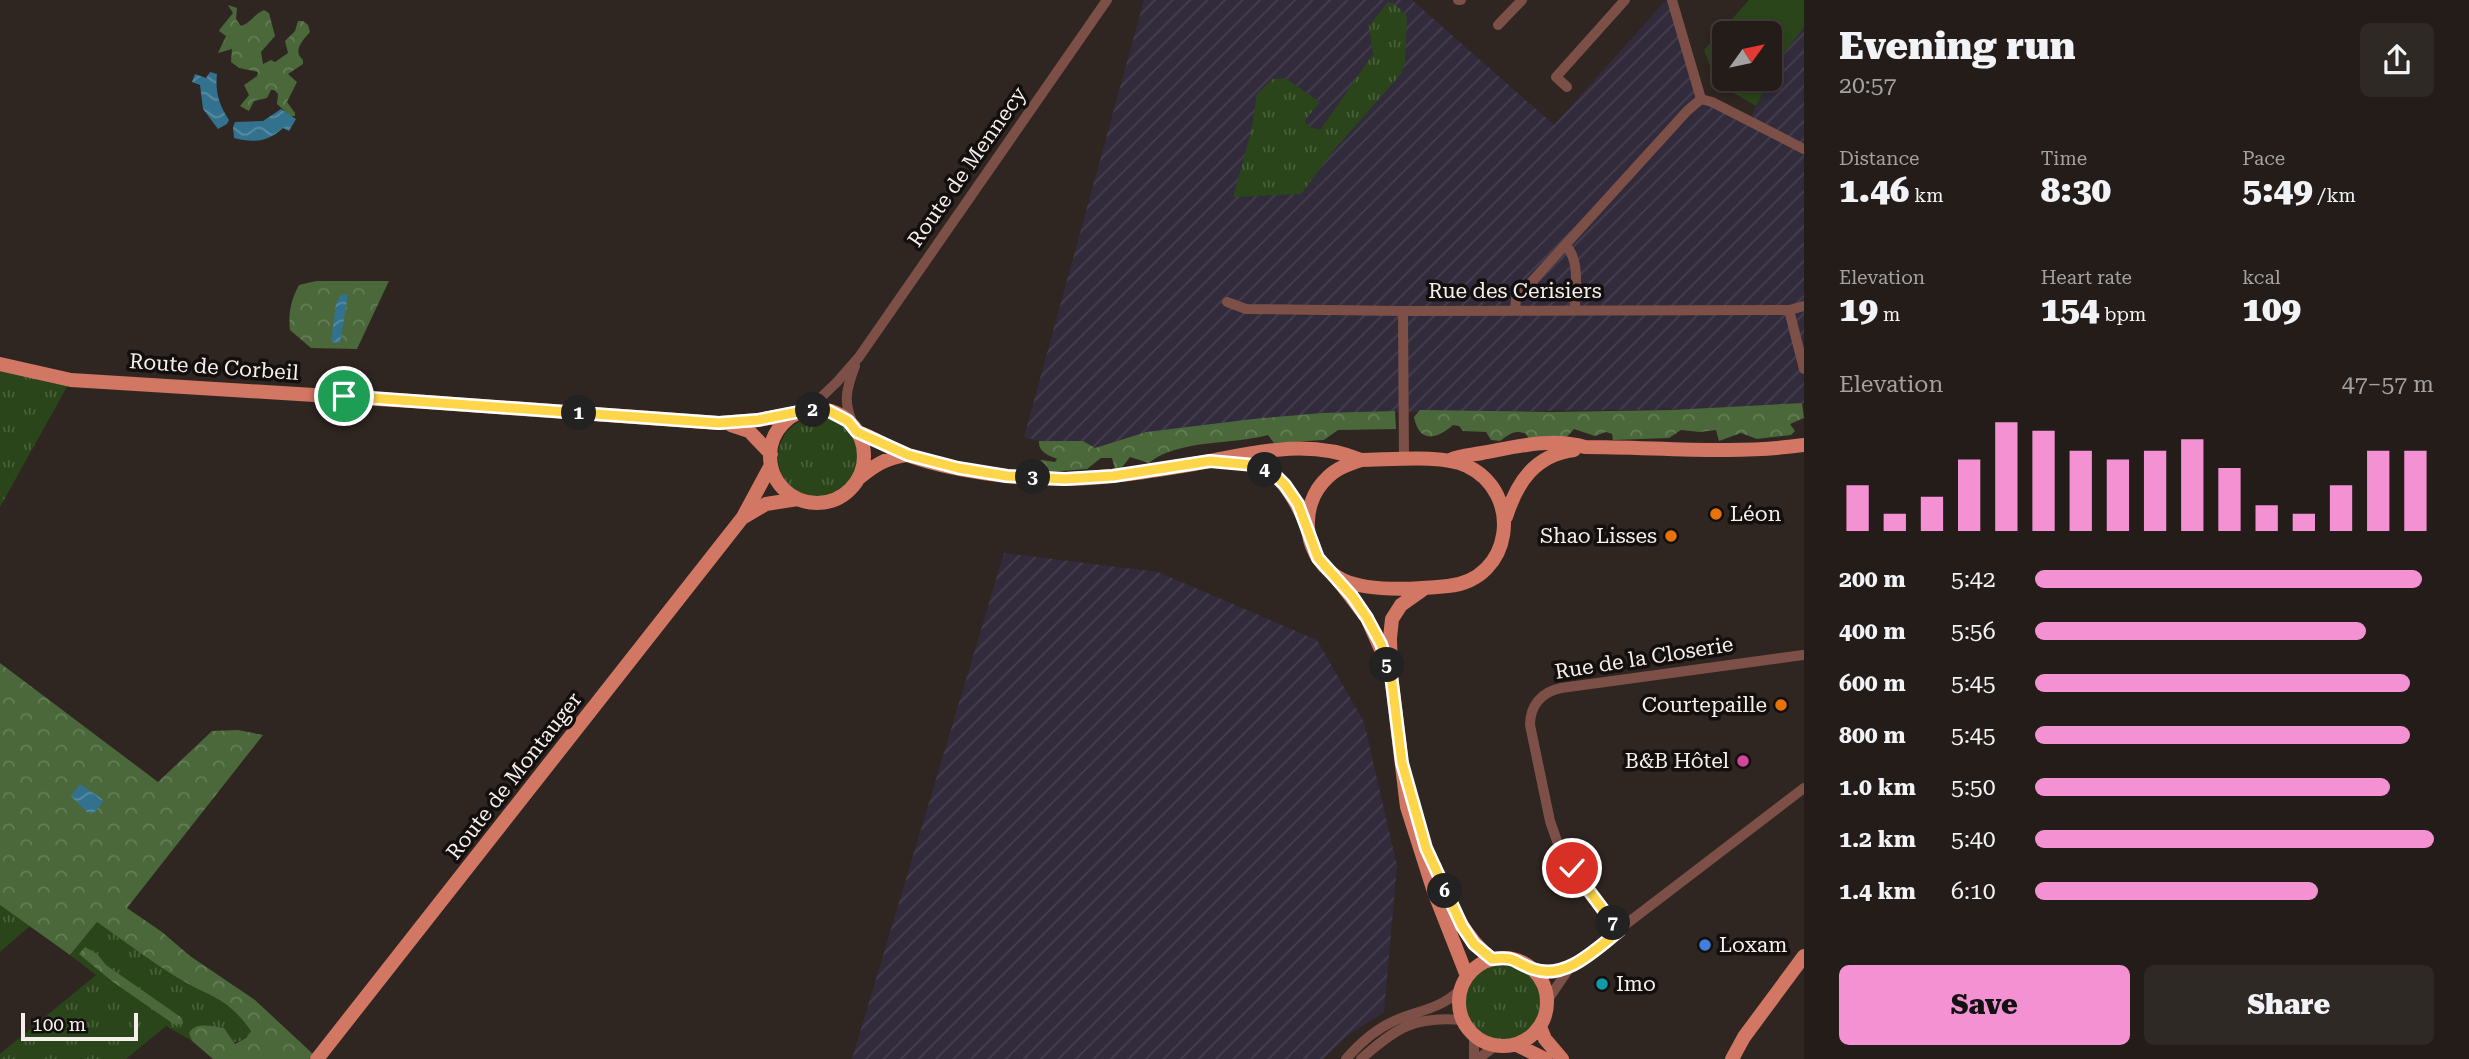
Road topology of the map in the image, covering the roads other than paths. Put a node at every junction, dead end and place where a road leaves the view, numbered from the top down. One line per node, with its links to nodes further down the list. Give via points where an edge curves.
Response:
1 (1107, 0): 16 (street, Route de Mennecy)
2 (1521, 0): 5 (street)
3 (1625, 0): 6 (street, via 1556,77)
4 (1672, 0): 7 (street)
5 (1498, 25)
6 (1567, 87)
7 (1701, 99): 8 (street); 9 (street)
8 (1804, 149)
9 (1565, 245): 12 (street, via 1516,299); 13 (street, via 1575,261)
10 (1227, 302): 15 (street, Rue des Cerisiers, via 1246,309)
11 (1804, 306): 14 (street, Rue des Cerisiers)
12 (1515, 310): 13 (street, Rue des Cerisiers); 15 (street, Rue des Cerisiers)
13 (1575, 310): 14 (street, Rue des Cerisiers)
14 (1789, 310): 18 (street)
15 (1403, 311): 27 (street)
16 (859, 357): 19 (street, Route de Mennecy); 21 (street, Route de Mennecy, via 846,392)
17 (0, 365): 20 (main road, Route de Corbeil, via 71,380)
18 (1804, 369)
19 (804, 411): 20 (main road, Route de Corbeil); 21 (main road, via 839,415); 25 (main road, via 779,429)
20 (719, 423): 25 (main road, Route de Corbeil, via 749,431)
21 (856, 430): 24 (main road); 30 (main road, via 864,460)
22 (1804, 444): 23 (main road, via 1714,451)
23 (1584, 447): 29 (main road, via 1520,445); 33 (main road, via 1555,454 1534,466 1517,487)
24 (908, 455): 28 (main road, via 1007,476 1065,479); 30 (main road, via 889,457)
25 (771, 460): 31 (main road, via 783,488); 32 (main road, Route de Montauger)
26 (1361, 460): 27 (main road); 28 (main road, via 1308,448 1250,452); 34 (main road, via 1339,468 1322,484 1311,502)
27 (1404, 460): 29 (main road)
28 (1210, 461): 34 (main road, via 1254,465 1277,477 1293,495)
29 (1449, 461): 33 (main road, via 1465,465 1487,480 1499,496)
30 (858, 478): 31 (main road, via 837,499 817,503)
31 (798, 499): 32 (main road, Route de Montauger, via 766,504)
32 (743, 517): 55 (main road, Route de Montauger)
33 (1505, 522): 36 (main road, via 1497,552 1485,569 1463,583)
34 (1307, 526): 35 (main road, via 1312,548)
35 (1332, 574): 36 (main road, via 1365,586); 39 (main road, via 1367,618)
36 (1427, 587): 39 (main road, via 1401,605 1392,619)
37 (1804, 653): 38 (street); 42 (street, Rue de la Closerie, via 1561,688 1536,703 1530,725 1553,830 1568,862)
38 (1804, 664)
39 (1391, 675): 40 (main road)
40 (1402, 763): 44 (main road, via 1442,886 1474,944); 47 (main road, via 1407,807 1419,850)
41 (1804, 788): 42 (street)
42 (1619, 931): 45 (street)
43 (1804, 956): 61 (main road)
44 (1492, 959): 46 (main road, via 1506,957); 47 (main road)
45 (1570, 967): 46 (street); 49 (street)
46 (1532, 969): 49 (main road, via 1541,978)
47 (1467, 976): 48 (main road)
48 (1460, 990): 50 (main road); 56 (street, via 1439,1006 1391,1022)
49 (1548, 1001): 51 (main road)
50 (1462, 1020): 52 (main road); 57 (street, via 1433,1018 1413,1024)
51 (1540, 1027): 53 (main road); 60 (main road)
52 (1474, 1037): 54 (main road); 58 (street)
53 (1517, 1045): 54 (main road); 59 (main road)
54 (1494, 1046): 58 (street)
55 (317, 1059)
56 (1346, 1059)
57 (1361, 1059)
58 (1476, 1059)
59 (1545, 1059)
60 (1562, 1059)
61 (1732, 1059)

